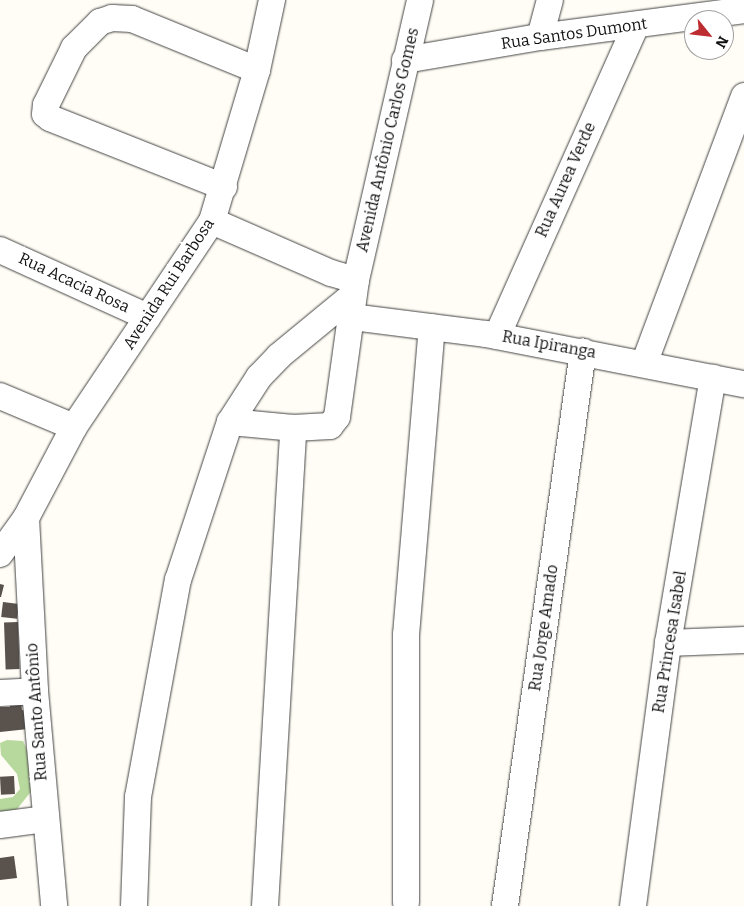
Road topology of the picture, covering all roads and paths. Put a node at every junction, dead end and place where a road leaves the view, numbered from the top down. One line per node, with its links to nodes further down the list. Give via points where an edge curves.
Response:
1 (272, 0): 8 (street, Avenida Rui Barbosa)
2 (420, 0): 7 (street, Avenida Antônio Carlos Gomes)
3 (550, 0): 6 (street)
4 (740, 7): 5 (street, Rua Santos Dumont)
5 (636, 25): 6 (street, Rua Santos Dumont); 16 (street, Rua Aurea Verde)
6 (540, 37): 7 (street, Rua Santos Dumont)
7 (405, 60): 13 (street, Avenida Antônio Carlos Gomes)
8 (257, 70): 10 (street, Avenida Rui Barbosa); 10 (street, via 132,19 112,18 100,22 74,48 45,110 50,118)
9 (744, 96): 18 (street)
10 (224, 187): 11 (street, Avenida Rui Barbosa)
11 (212, 221): 13 (street, via 332,273); 14 (street, Avenida Rui Barbosa)
12 (0, 250): 14 (street, Rua Acacia Rosa)
13 (354, 297): 15 (street, Rua Ipiranga); 22 (street, via 279,356 259,377); 24 (street, Avenida Antônio Carlos Gomes, via 336,420 330,426)
14 (148, 317): 23 (street, Avenida Rui Barbosa)
15 (432, 328): 16 (street, Rua Ipiranga); 33 (street, via 406,636)
16 (497, 336): 17 (street, Rua Ipiranga)
17 (583, 351): 18 (street, Rua Ipiranga); 37 (street, Rua Jorge Amado)
18 (644, 364): 19 (street, Rua Ipiranga)
19 (713, 378): 20 (street, Rua Ipiranga); 28 (street, Rua Princesa Isabel)
20 (744, 384)
21 (0, 396): 23 (street)
22 (230, 422): 24 (street, Avenida Antônio Carlos Gomes); 35 (street, via 178,580 138,797)
23 (74, 427): 25 (street, Avenida Rui Barbosa)
24 (293, 428): 36 (street)
25 (26, 518): 26 (street, Avenida Rui Barbosa); 29 (street, Rua Santo Antônio)
26 (2, 547)
27 (744, 640): 28 (street)
28 (668, 643): 38 (street, Rua Princesa Isabel)
29 (35, 691): 30 (street); 31 (street, Rua Santo Antônio)
30 (0, 694)
31 (45, 819): 32 (street); 34 (street, Rua Santo Antônio)
32 (0, 825)
33 (406, 902)
34 (54, 906)
35 (134, 906)
36 (266, 906)
37 (505, 906)
38 (633, 906)

